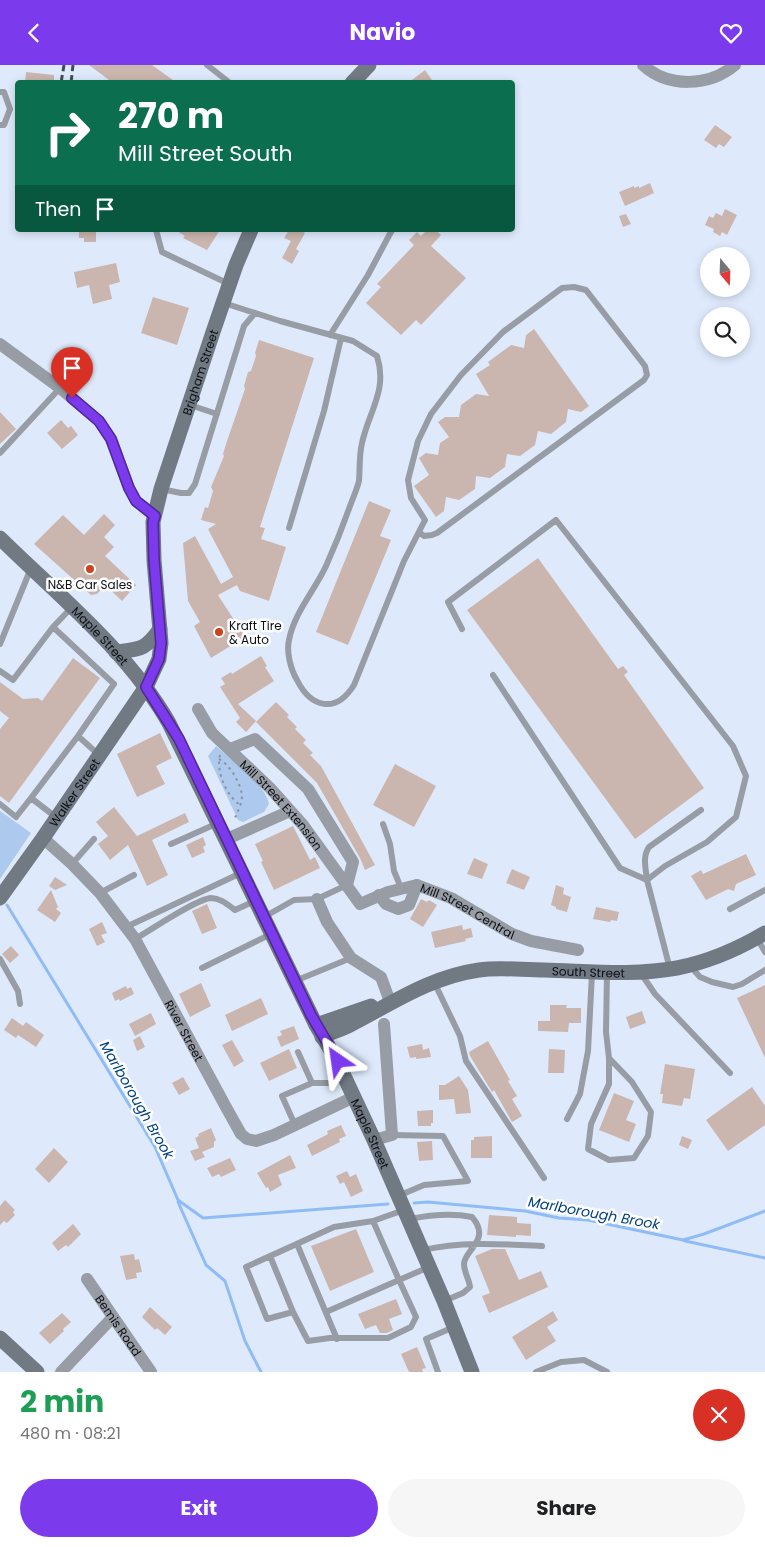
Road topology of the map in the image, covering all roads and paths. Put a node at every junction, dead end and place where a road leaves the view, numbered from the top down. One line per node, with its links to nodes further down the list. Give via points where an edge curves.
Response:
1 (207, 65): 5 (lane)
2 (369, 65): 6 (main road)
3 (643, 65): 4 (street, via 665,79 689,82 718,76)
4 (735, 65)
5 (226, 80)
6 (355, 80)
7 (0, 93): 8 (lane, via 4,92 10,109 4,125)
8 (0, 125)
9 (157, 232): 12 (lane, via 162,253)
10 (250, 232): 12 (main road, Brigham Street)
11 (391, 232): 15 (lane)
12 (229, 284): 13 (main road, Brigham Street)
13 (223, 303): 14 (lane); 19 (main road, Brigham Street)
14 (255, 313): 15 (lane); 20 (lane, via 244,326)
15 (330, 335): 16 (lane)
16 (341, 338): 24 (lane, via 324,411); 25 (lane, via 353,341 377,356 381,381 362,444 358,483 345,521 326,567 288,641 292,671 311,700 321,704 333,703 350,691)
17 (0, 344): 18 (street)
18 (60, 388): 21 (lane); 23 (street, via 99,421 111,439 136,501)
19 (189, 405): 20 (lane); 22 (main road, Brigham Street)
20 (217, 414): 22 (lane, via 195,484 189,493)
21 (0, 453)
22 (161, 489): 23 (main road, Brigham Street)
23 (155, 516): 30 (main road, Brigham Street, via 154,560)
24 (289, 528)
25 (419, 532): 25 (lane, via 425,520 411,498 408,480 418,441 430,414 461,375 503,332 562,288 586,290 645,366 647,375 644,380 455,520 432,535 424,536)
26 (0, 538): 27 (main road, Maple Street)
27 (31, 568): 28 (main road, Maple Street); 32 (lane)
28 (72, 607): 29 (lane); 33 (main road, Maple Street)
29 (53, 627): 34 (lane, via 14,680); 38 (lane, via 114,684)
30 (160, 629): 33 (main road, via 140,649); 36 (main road, Walker Street, via 159,659)
31 (462, 629): 58 (lane, via 448,602 556,520 733,746 746,776 736,817 707,842)
32 (0, 644)
33 (116, 651): 36 (main road, Maple Street)
34 (0, 671)
35 (493, 675): 58 (lane, via 620,868)
36 (146, 687): 40 (main road, Walker Street); 49 (main road, Maple Street, via 179,739)
37 (198, 709): 39 (street, Mill Street Extension)
38 (78, 737): 40 (lane); 42 (lane)
39 (226, 749): 41 (path); 46 (street, Mill Street Extension, via 270,787); 59 (street, via 255,739 308,789 353,862)
40 (99, 755): 47 (main road, Walker Street)
41 (219, 759): 44 (path, via 222,780 234,801); 44 (path, via 225,762 238,784 242,796)
42 (31, 798): 43 (lane, via 16,817); 47 (lane)
43 (0, 804)
44 (240, 805): 48 (path)
45 (701, 809): 58 (lane, via 648,847 645,862)
46 (290, 811): 53 (street); 59 (street, Mill Street Extension)
47 (57, 818): 51 (main road, Walker Street)
48 (235, 818)
49 (219, 823): 53 (main road, Maple Street); 54 (lane)
50 (383, 824): 61 (lane)
51 (43, 838): 55 (street, River Street); 65 (main road, Walker Street)
52 (94, 839): 55 (lane)
53 (227, 839): 56 (main road, Maple Street)
54 (171, 843)
55 (72, 864): 63 (street, River Street)
56 (242, 872): 67 (main road, Maple Street); 71 (lane)
57 (134, 875): 63 (lane)
58 (647, 880): 81 (lane)
59 (347, 885): 66 (lane); 68 (street, Mill Street Extension)
60 (417, 885): 61 (street, Mill Street Central); 64 (street, via 408,905 398,909 386,904); 75 (street, Mill Street Central, via 451,898 512,934)
61 (401, 888): 64 (street, Mill Street Central)
62 (765, 890): 69 (lane)
63 (100, 893): 71 (street, River Street)
64 (379, 895): 68 (street, Mill Street Central)
65 (0, 898)
66 (317, 899): 70 (lane, via 294,900); 77 (street, via 327,922)
67 (256, 901): 70 (main road, Maple Street); 74 (lane, via 235,910 218,899 208,899)
68 (360, 903)
69 (730, 909)
70 (264, 917): 72 (main road, Maple Street)
71 (126, 927): 74 (street, River Street)
72 (272, 934): 80 (lane); 85 (main road, Maple Street)
73 (761, 935): 76 (lane); 79 (main road, South Street, via 725,953)
74 (135, 939): 102 (street, River Street, via 241,1134 256,1141)
75 (578, 950)
76 (765, 952)
77 (351, 958): 85 (lane); 89 (street, via 381,977)
78 (0, 959): 90 (lane, via 18,991)
79 (689, 965): 81 (main road, South Street); 83 (lane, via 700,977 733,987)
80 (202, 968)
81 (670, 969): 82 (main road, South Street)
82 (639, 971): 84 (main road, South Street); 97 (lane, via 655,994)
83 (765, 971)
84 (599, 972): 86 (main road, South Street, via 489,969); 95 (lane); 101 (lane, via 580,1095)
85 (295, 981): 88 (main road, Maple Street)
86 (434, 982): 87 (main road, South Street); 105 (lane, via 460,1036 466,1061)
87 (410, 992): 89 (main road, South Street); 91 (main road, South Street)
88 (302, 996): 91 (main road); 93 (main road, Maple Street)
89 (389, 999): 91 (main road, South Street)
90 (20, 1004)
91 (344, 1021): 93 (main road, South Street); 96 (main road, via 335,1052)
92 (384, 1024): 103 (street)
93 (319, 1031): 96 (main road, Maple Street)
94 (298, 1052): 99 (lane)
95 (609, 1059): 95 (lane, via 632,1083 651,1112 648,1136 634,1158 609,1160 588,1149 591,1124 609,1084)
96 (338, 1061): 98 (main road, Maple Street)
97 (730, 1073)
98 (344, 1077): 99 (lane, via 330,1083); 100 (main road, Maple Street)
99 (312, 1083): 102 (lane, via 282,1096)
100 (354, 1097): 102 (street, River Street); 104 (main road, Maple Street)
101 (567, 1119)
102 (295, 1125)
103 (392, 1135): 104 (street); 106 (lane, via 443,1136 468,1181 424,1185)
104 (374, 1140): 106 (main road, Maple Street)
105 (544, 1178)
106 (398, 1196): 107 (main road, Maple Street)
107 (406, 1215): 108 (lane); 109 (lane, via 472,1217 479,1233); 112 (main road, Maple Street)
108 (373, 1221): 110 (lane, via 334,1227); 116 (lane)
109 (477, 1243): 111 (lane); 112 (lane); 117 (lane, via 464,1264 470,1287)
110 (297, 1244): 113 (lane); 119 (lane)
111 (542, 1246)
112 (421, 1250): 114 (main road, Maple Street)
113 (270, 1256): 118 (lane); 118 (lane, via 246,1267 266,1319)
114 (428, 1267): 116 (lane); 117 (main road, Maple Street)
115 (87, 1279): 120 (street, Bemis Road)
116 (399, 1280): 119 (lane); 123 (lane, via 416,1317 411,1327 388,1338)
117 (444, 1301): 121 (main road, Maple Street)
118 (293, 1312): 123 (lane, via 308,1341)
119 (326, 1312): 123 (lane)
120 (113, 1317): 125 (street); 126 (street, Bemis Road)
121 (454, 1327): 127 (lane, via 426,1339); 128 (main road, Maple Street)
122 (0, 1338): 124 (main road)
123 (338, 1339)
124 (37, 1372)
125 (61, 1372)
126 (151, 1372)
127 (438, 1372)
128 (472, 1372)
129 (536, 1372): 130 (lane, via 561,1362 584,1360)
130 (608, 1372)

